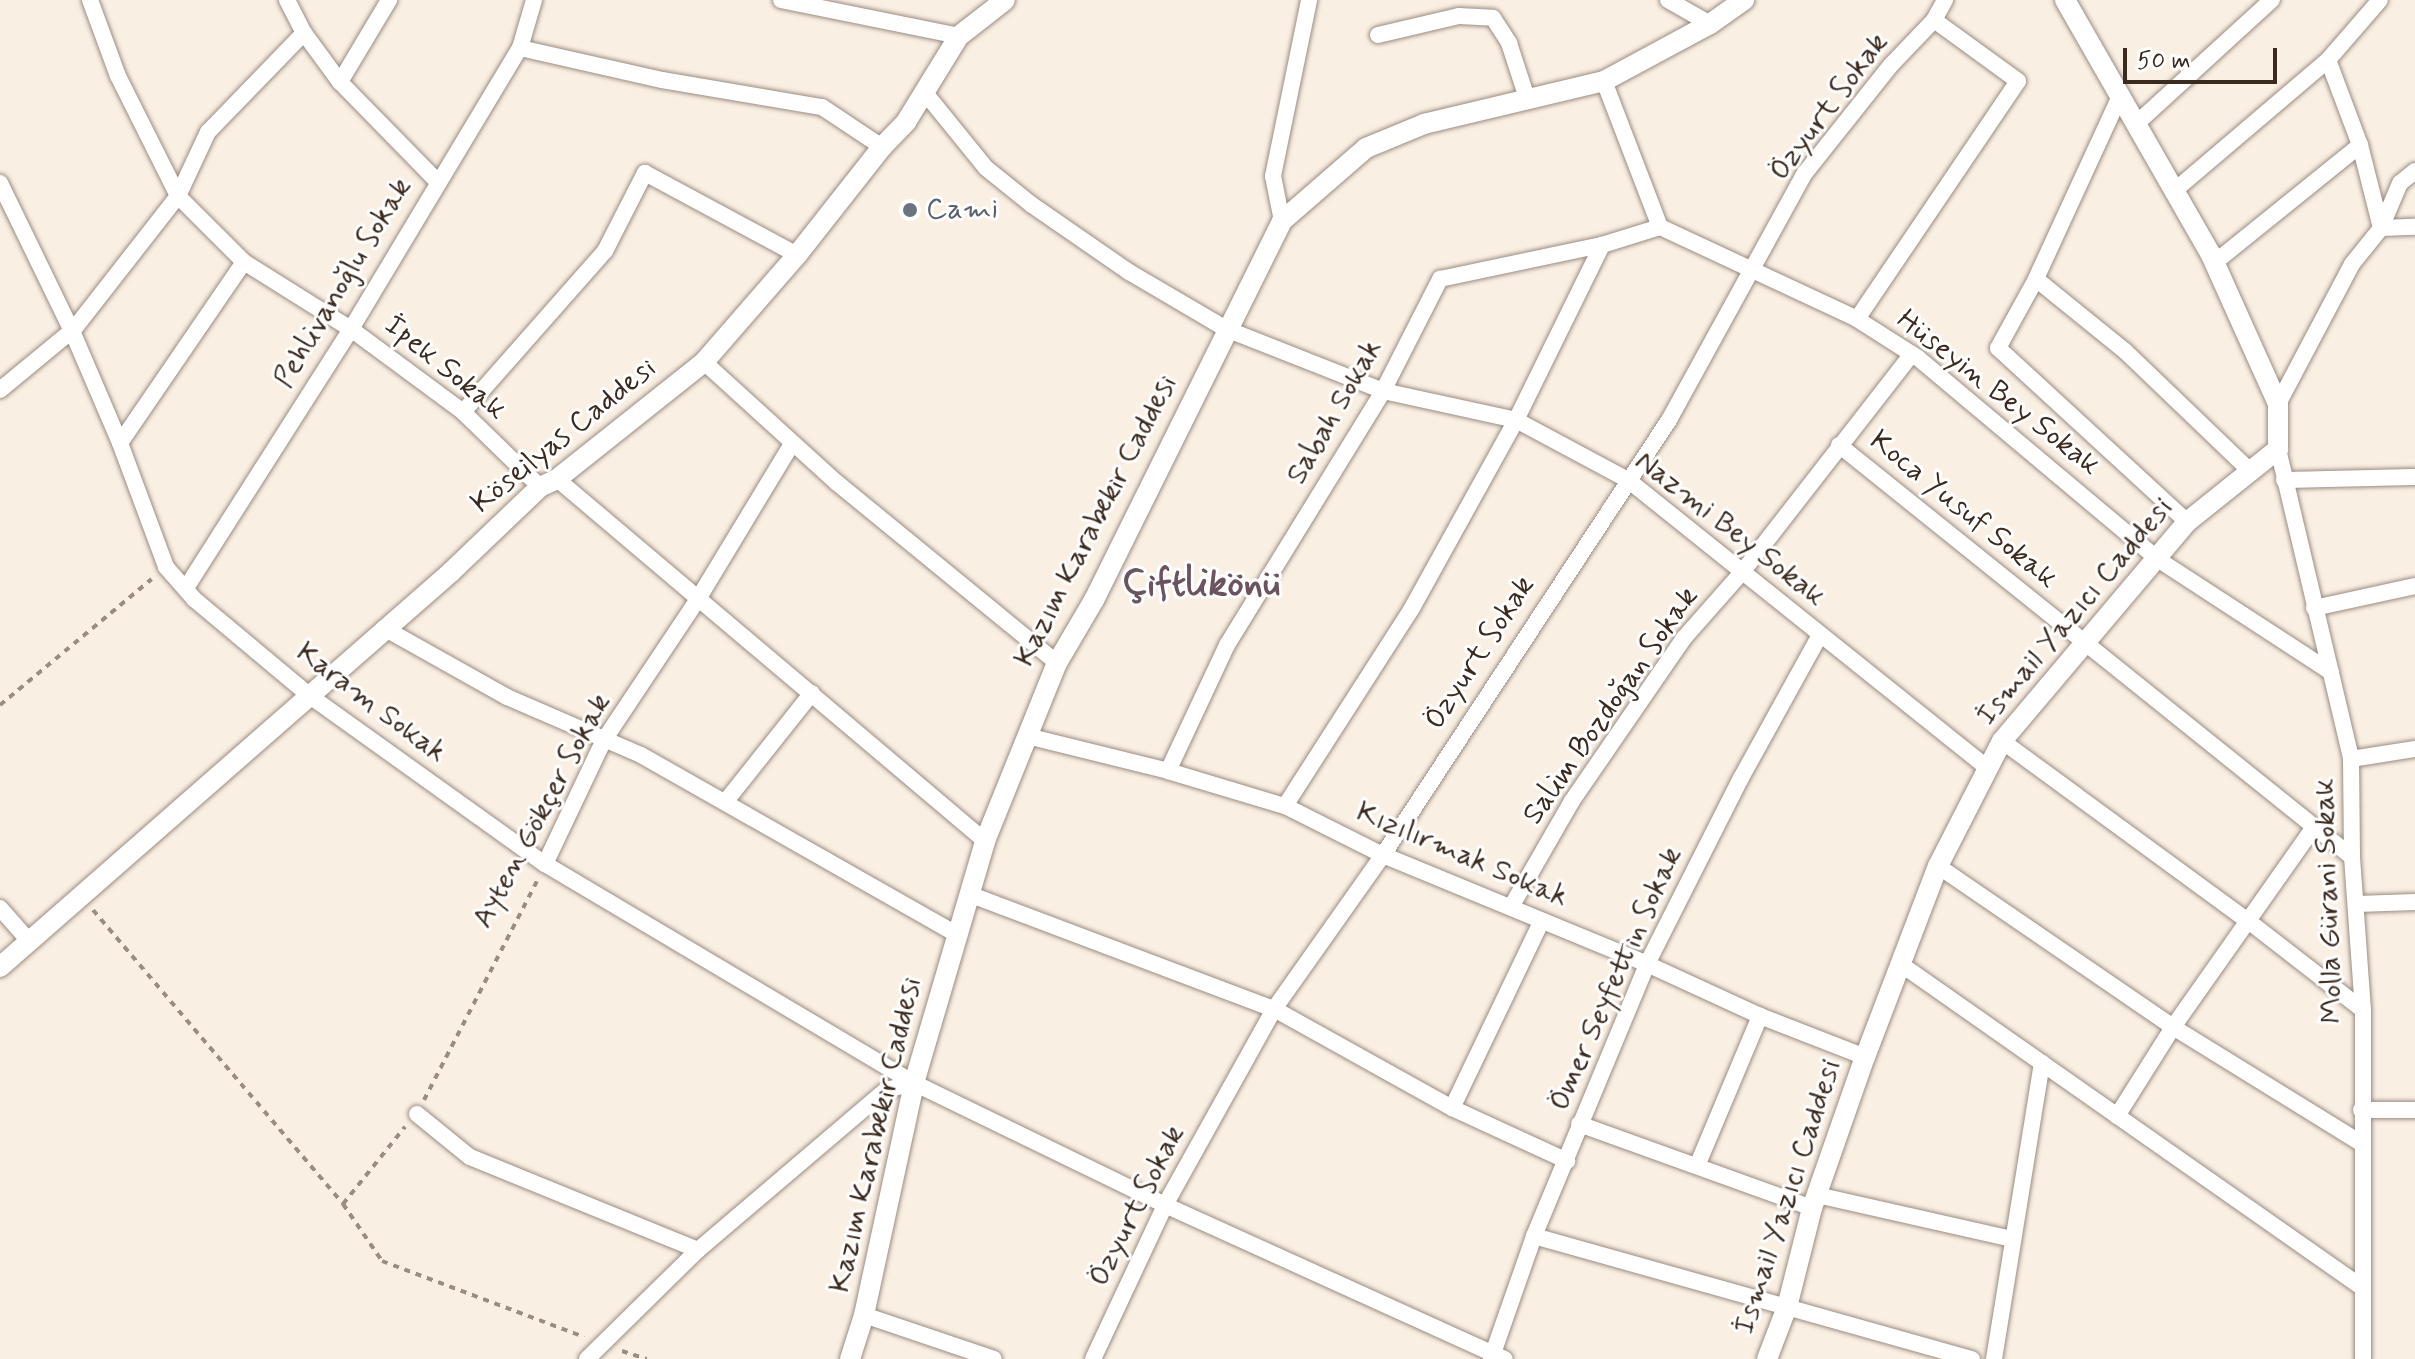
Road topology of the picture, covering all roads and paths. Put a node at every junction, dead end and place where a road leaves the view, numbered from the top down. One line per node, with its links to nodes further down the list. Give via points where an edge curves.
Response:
1 (90, 0): 33 (street, İpek Sokak, via 118,76)
2 (287, 0): 16 (street)
3 (389, 0): 22 (street)
4 (534, 0): 19 (street, Pehlivanoğlu Sokak)
5 (781, 0): 18 (street)
6 (1005, 0): 18 (street, Köseilyas Caddesi)
7 (1668, 0): 15 (street)
8 (1744, 0): 15 (street, Kazım Karabekir Caddesi)
9 (1945, 0): 14 (street, Özyurt Sokak)
10 (2065, 0): 24 (street)
11 (2272, 0): 26 (street)
12 (2380, 0): 20 (street)
13 (1304, 3): 35 (street, via 1273,176)
14 (1934, 20): 43 (street, Özyurt Sokak, via 1805,173); 45 (street, via 2018,81)
15 (1710, 24): 21 (street, Kazım Karabekir Caddesi)
16 (304, 33): 22 (street); 33 (street, via 208,132)
17 (1378, 35): 25 (street, via 1459,16 1493,18 1509,43)
18 (959, 36): 23 (street, Köseilyas Caddesi)
19 (520, 48): 28 (street, via 662,80 822,107); 30 (street, Pehlivanoğlu Sokak)
20 (2328, 60): 27 (street); 32 (street)
21 (1604, 81): 25 (street, Kazım Karabekir Caddesi); 36 (street)
22 (340, 82): 30 (street)
23 (926, 94): 28 (street, Köseilyas Caddesi); 47 (street, Nazmi Bey Sokak, via 986,168 1020,196 1129,272)
24 (2120, 96): 26 (street); 44 (street)
25 (1528, 101): 35 (street, Kazım Karabekir Caddesi, via 1424,124 1366,148)
26 (2136, 124): 32 (street)
27 (2360, 145): 38 (street); 42 (street)
28 (882, 147): 40 (street, Köseilyas Caddesi)
29 (2415, 171): 38 (street, via 2400,183)
30 (437, 181): 46 (street, Pehlivanoğlu Sokak)
31 (0, 183): 34 (street, Karam Sokak)
32 (2174, 191): 42 (street)
33 (178, 196): 41 (street, İpek Sokak); 48 (street)
34 (5, 210): 48 (street, Karam Sokak)
35 (1282, 221): 47 (street, Kazım Karabekir Caddesi)
36 (1660, 227): 39 (street, Sabah Sokak); 43 (street, Hüseyin Bey Sokak)
37 (2415, 227): 38 (street)
38 (2381, 228): 53 (street, via 2352,264)
39 (1602, 245): 52 (street, Sabah Sokak, via 1440,279); 55 (street)
40 (797, 255): 50 (street, Köseilyas Caddesi); 54 (street, via 645,173 605,251)
41 (244, 262): 46 (street, İpek Sokak); 56 (street)
42 (2214, 263): 53 (street)
43 (1754, 269): 45 (street, Hüseyin Bey Sokak); 62 (street, Özyurt Sokak, via 1669,420)
44 (2036, 279): 60 (street, via 2125,351); 65 (street, via 1998,348)
45 (1857, 319): 49 (street, Hüseyin Bey Sokak)
46 (351, 329): 54 (street, İpek Sokak); 70 (street, Pehlivanoğlu Sokak)
47 (1226, 329): 52 (street, Nazmi Bey Sokak); 76 (street, Kazım Karabekir Caddesi, via 1094,600)
48 (72, 331): 51 (street); 56 (street, Karam Sokak)
49 (1912, 354): 58 (street, Salim Bozdoğan Sokak); 66 (street, Hüseyin Bey Sokak)
50 (704, 362): 57 (street); 64 (street, Köseilyas Caddesi)
51 (0, 390)
52 (1383, 391): 55 (street, Nazmi Bey Sokak); 87 (street, Sabah Sokak, via 1227,645)
53 (2278, 404): 59 (street)
54 (463, 412): 64 (street, İpek Sokak)
55 (1516, 420): 62 (street, Nazmi Bey Sokak); 89 (street, via 1412,608)
56 (120, 443): 67 (street, Karam Sokak)
57 (792, 444): 71 (street, Ayten Gökçer Sokak); 76 (street)
58 (1839, 445): 68 (street, Salim Bozdoğan Sokak); 75 (street, Koca Yusuf Sokak)
59 (2278, 449): 60 (street, İsmail Yazıcı Caddesi); 63 (street, Molla Gürani Sokak)
60 (2250, 471): 65 (street, İsmail Yazıcı Caddesi)
61 (2415, 477): 63 (street)
62 (1628, 480): 68 (street, Nazmi Bey Sokak); 92 (street, Özyurt Sokak)
63 (2284, 480): 72 (street, Molla Gürani Sokak)
64 (548, 483): 71 (street, İpek Sokak); 73 (street, Köseilyas Caddesi)
65 (2187, 522): 66 (street, İsmail Yazıcı Caddesi)
66 (2159, 560): 75 (street, İsmail Yazıcı Caddesi); 77 (street, Hüseyin Bey Sokak)
67 (166, 567): 70 (street, Karam Sokak); 80 (path)
68 (1743, 571): 74 (street, Nazmi Bey Sokak); 100 (street, Salim Bozdoğan Sokak, via 1684,638 1572,801)
69 (2415, 586): 72 (street)
70 (186, 588): 79 (street, Karam Sokak)
71 (698, 599): 78 (street, İpek Sokak); 82 (street, Ayten Gökçer Sokak)
72 (2314, 608): 77 (street, Molla Gürani Sokak)
73 (384, 628): 79 (street, Köseilyas Caddesi); 82 (street, via 507,697)
74 (1820, 635): 86 (street, Nazmi Bey Sokak); 106 (street, Ömer Seyfettin Sokak)
75 (2086, 646): 83 (street, İsmail Yazıcı Caddesi); 90 (street, Koca Yusuf Sokak)
76 (1057, 663): 81 (street, Kazım Karabekir Caddesi)
77 (2331, 672): 85 (street, Molla Gürani Sokak)
78 (812, 693): 88 (street); 91 (street, İpek Sokak)
79 (310, 696): 94 (street, Karam Sokak); 97 (street, Köseilyas Caddesi)
80 (0, 705)
81 (1027, 736): 87 (street, Kızılırmak Sokak); 91 (street, Kazım Karabekir Caddesi)
82 (604, 740): 88 (street); 94 (street, Ayten Gökçer Sokak)
83 (2002, 741): 86 (street, İsmail Yazıcı Caddesi); 103 (street)
84 (2415, 749): 85 (street)
85 (2351, 759): 93 (street, Molla Gürani Sokak)
86 (1988, 768): 95 (street, İsmail Yazıcı Caddesi)
87 (1168, 771): 89 (street, Kızılırmak Sokak)
88 (726, 801): 104 (street)
89 (1285, 806): 92 (street, Kızılırmak Sokak)
90 (2315, 826): 93 (street, Koca Yusuf Sokak); 103 (street)
91 (985, 841): 96 (street, Kazım Karabekir Caddesi)
92 (1383, 855): 100 (street, Kızılırmak Sokak); 109 (street, Özyurt Sokak)
93 (2352, 857): 99 (street, Molla Gürani Sokak)
94 (545, 864): 115 (street, Karam Sokak); 119 (path, Ayten Gökçer Sokak)
95 (1938, 866): 107 (street, İsmail Yazıcı Caddesi); 112 (street)
96 (969, 894): 104 (street, Kazım Karabekir Caddesi); 109 (street)
97 (81, 896): 105 (street, Köseilyas Caddesi); 126 (path)
98 (2415, 902): 99 (street)
99 (2357, 904): 110 (street, Molla Gürani Sokak)
100 (1511, 907): 102 (street, Kızılırmak Sokak)
101 (0, 908): 105 (street)
102 (1542, 920): 106 (street, Kızılırmak Sokak); 116 (street)
103 (2247, 920): 110 (street); 112 (street)
104 (956, 934): 115 (street, Kazım Karabekir Caddesi)
105 (30, 942): 108 (street, Köseilyas Caddesi)
106 (1647, 964): 111 (street, Kızılırmak Sokak); 121 (street, Ömer Seyfettin Sokak)
107 (1902, 965): 113 (street, İsmail Yazıcı Caddesi); 114 (street)
108 (0, 967)
109 (1274, 1009): 116 (street); 127 (street, Özyurt Sokak)
110 (2363, 1010): 117 (street, Molla Gürani Sokak)
111 (1760, 1016): 113 (street, Kızılırmak Sokak); 124 (street)
112 (2173, 1027): 120 (street); 122 (street)
113 (1865, 1057): 125 (street, İsmail Yazıcı Caddesi)
114 (2042, 1063): 120 (street); 129 (street)
115 (914, 1083): 127 (street, Karam Sokak); 130 (street, via 886,1090); 133 (street, Kazım Karabekir Caddesi)
116 (1452, 1108): 123 (street)
117 (2361, 1110): 118 (street); 122 (street, Molla Gürani Sokak)
118 (2415, 1110)
119 (417, 1114): 126 (path, Ayten Gökçer Sokak); 130 (street, via 470,1157)
120 (2117, 1116): 131 (street)
121 (1579, 1124): 123 (street, Ömer Seyfettin Sokak); 124 (street)
122 (2361, 1143): 131 (street, Molla Gürani Sokak)
123 (1567, 1161): 128 (street, Ömer Seyfettin Sokak)
124 (1697, 1166): 125 (street)
125 (1814, 1201): 129 (street); 132 (street, İsmail Yazıcı Caddesi)
126 (343, 1204): 134 (path, via 382,1261)
127 (1165, 1205): 135 (street, Karam Sokak); 140 (street, Özyurt Sokak)
128 (1534, 1236): 132 (street); 135 (street, Ömer Seyfettin Sokak)
129 (2013, 1239): 143 (street)
130 (698, 1250): 134 (street)
131 (2363, 1288): 144 (street, Molla Gürani Sokak)
132 (1787, 1307): 141 (street, İsmail Yazıcı Caddesi); 142 (street)
133 (864, 1315): 138 (street, Kazım Karabekir Caddesi); 139 (street)
134 (604, 1345): 136 (street); 137 (path)
135 (1496, 1358)
136 (587, 1359)
137 (647, 1359)
138 (850, 1359)
139 (994, 1359)
140 (1093, 1359)
141 (1767, 1359)
142 (1972, 1359)
143 (1994, 1359)
144 (2363, 1359)

